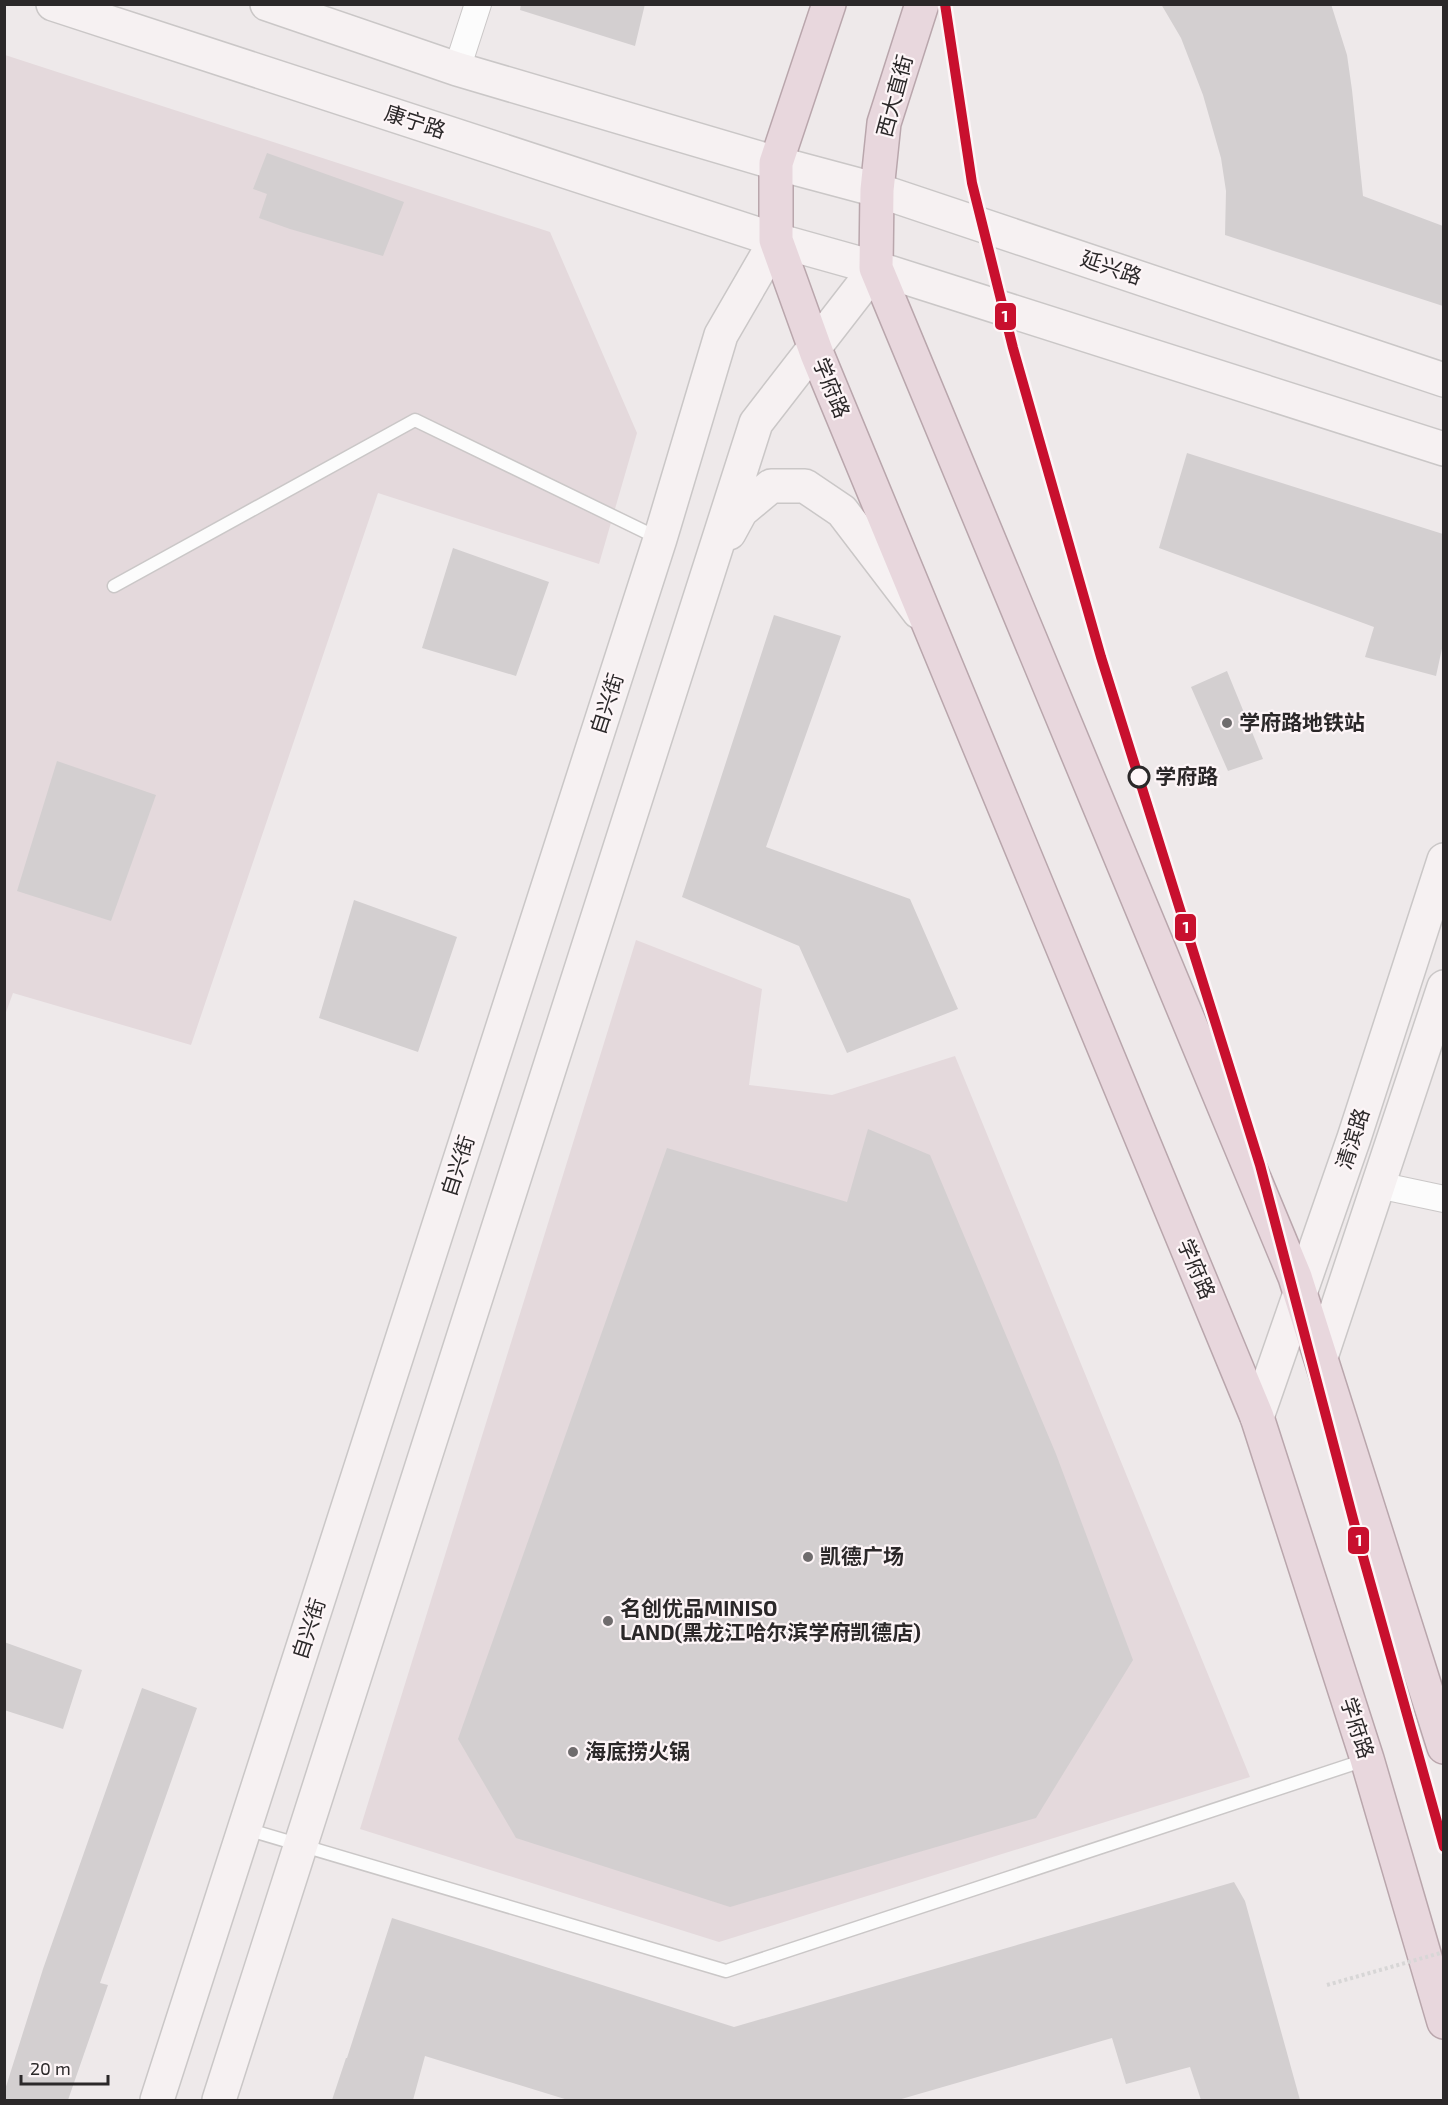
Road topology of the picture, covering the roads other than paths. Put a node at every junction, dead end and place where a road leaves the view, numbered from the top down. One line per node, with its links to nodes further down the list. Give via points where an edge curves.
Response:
1 (53, 4): 9 (main road, 康宁路)
2 (267, 4): 6 (main road)
3 (478, 4): 6 (street)
4 (829, 4): 7 (highway)
5 (922, 4): 8 (highway, 西大直街, via 884,123)
6 (457, 69): 7 (main road)
7 (776, 162): 8 (main road, 延兴路); 9 (highway, 学府路)
8 (877, 190): 10 (highway); 12 (main road, 延兴路)
9 (777, 240): 10 (main road); 11 (highway, 学府路); 14 (main road, 自兴街, via 721,335)
10 (876, 268): 11 (main road); 13 (main road); 22 (highway)
11 (814, 348): 15 (main road, via 756,423); 17 (highway, 学府路)
12 (1443, 380)
13 (1443, 449)
14 (660, 539): 16 (lane, via 415,420); 27 (main road, 自兴街)
15 (710, 568): 17 (main road, via 741,511 771,486 805,486 842,511); 28 (main road)
16 (114, 586)
17 (929, 626): 24 (highway, 学府路)
18 (1443, 860): 22 (main road, 清滨路)
19 (1443, 987): 20 (main road, 清滨路)
20 (1378, 1185): 21 (street); 23 (main road, 清滨路)
21 (1443, 1199)
22 (1300, 1292): 23 (highway); 24 (main road, 清滨路)
23 (1321, 1357): 25 (highway)
24 (1257, 1417): 26 (highway, 学府路)
25 (1443, 1747)
26 (1367, 1759): 28 (lane, via 726,1971); 29 (highway, 学府路)
27 (245, 1829): 28 (lane); 30 (main road, 自兴街)
28 (300, 1846): 31 (main road)
29 (1443, 2022)
30 (157, 2100)
31 (219, 2100)

